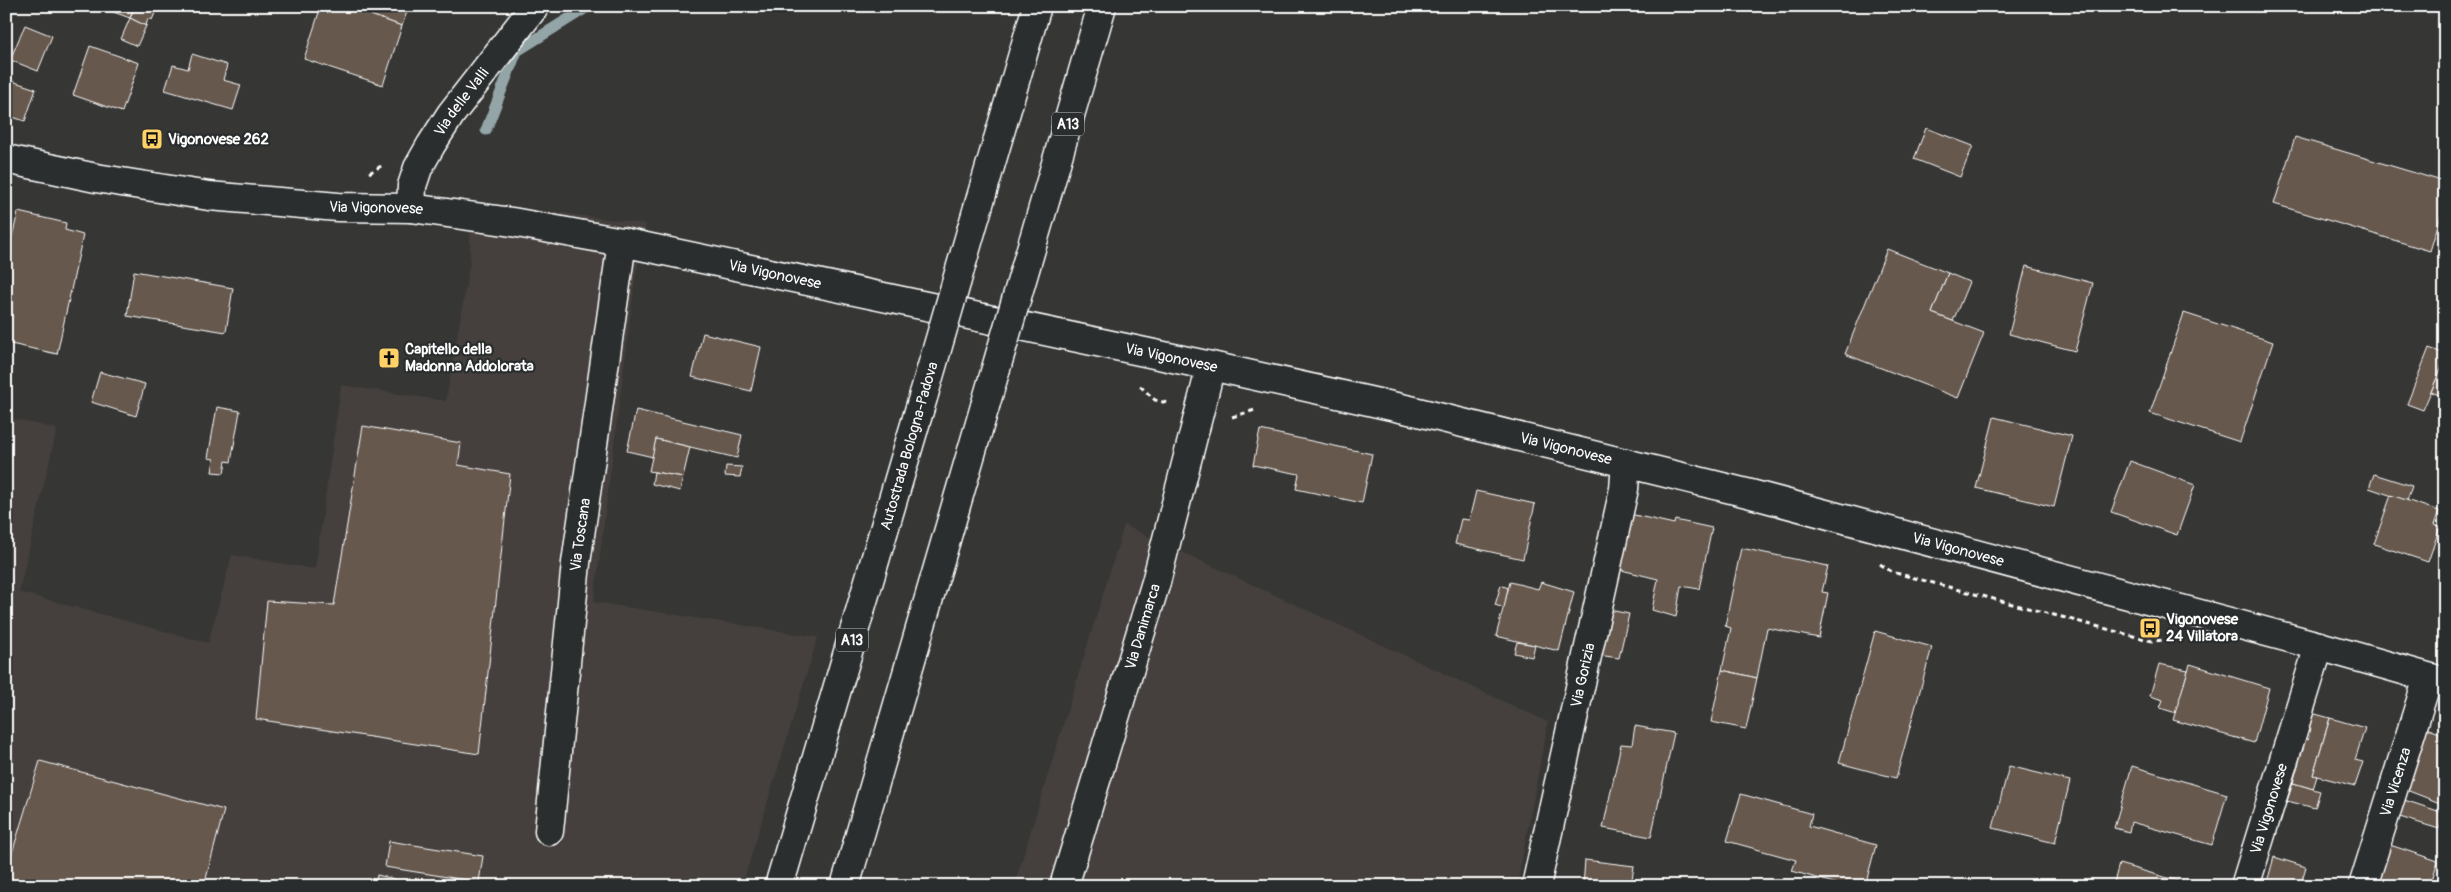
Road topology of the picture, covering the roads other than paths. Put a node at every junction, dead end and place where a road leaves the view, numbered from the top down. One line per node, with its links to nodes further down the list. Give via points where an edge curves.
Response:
1 (535, 6): 5 (main road, Via delle Valli, via 451,114 431,145 412,186)
2 (1037, 6): 12 (main road, Autostrada Bologna-Padova / A13, bridge)
3 (1102, 6): 13 (main road, A13, bridge)
4 (6, 159): 5 (main road, Via Vigonovese, via 96,178 209,196 338,207)
5 (411, 208): 6 (main road, Via Vigonovese)
6 (622, 242): 7 (main road, Via Vigonovese); 11 (main road, Via Toscana, via 576,563)
7 (1211, 366): 8 (main road, Via Vigonovese); 14 (main road, Via Danimarca, via 1156,582)
8 (1626, 463): 9 (main road, Via Vigonovese); 15 (main road, Via Gorizia, via 1624,489)
9 (2319, 646): 10 (main road, Via Vigonovese); 16 (main road, Via Vigonovese)
10 (2436, 680): 17 (main road, Via Vicenza)
11 (549, 830)
12 (779, 886)
13 (845, 886)
14 (1064, 886)
15 (1536, 886)
16 (2245, 886)
17 (2363, 886)

